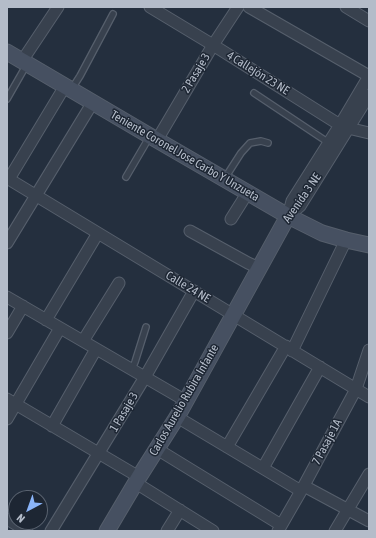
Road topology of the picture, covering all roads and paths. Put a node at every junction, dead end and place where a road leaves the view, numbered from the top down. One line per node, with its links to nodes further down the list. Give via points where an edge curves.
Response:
1 (58, 7): 10 (street)
2 (150, 7): 8 (street, 4 Callejón 23 NE)
3 (238, 7): 8 (street, 2 Pasaje 3)
4 (249, 7): 11 (street)
5 (346, 7): 7 (street)
6 (113, 14): 12 (lane, via 80,76)
7 (369, 21)
8 (213, 45): 17 (street, 4 Callejón 23 NE); 19 (street, 2 Pasaje 3)
9 (7, 52): 10 (street, Teniente Coronel Jose Carbo Y Unzueta)
10 (24, 63): 12 (street, Teniente Coronel Jose Carbo Y Unzueta); 15 (lane)
11 (369, 76): 17 (street)
12 (68, 88): 16 (street, Teniente Coronel Jose Carbo Y Unzueta); 23 (street)
13 (254, 93): 21 (lane)
14 (369, 95): 17 (street)
15 (7, 99)
16 (94, 102): 19 (street, Teniente Coronel Jose Carbo Y Unzueta); 26 (street)
17 (344, 126): 18 (street, 4 Callejón 23 NE); 21 (street); 27 (street, Avenida 3 NE, via 300,206)
18 (369, 133)
19 (153, 138): 22 (lane); 24 (street, Teniente Coronel Jose Carbo Y Unzueta)
20 (268, 143): 24 (lane, via 250,143)
21 (329, 143): 27 (street, via 292,201)
22 (126, 177)
23 (8, 179): 26 (street, Calle 24 NE)
24 (225, 179): 25 (street, Teniente Coronel Jose Carbo Y Unzueta)
25 (248, 192): 27 (street, Teniente Coronel Jose Carbo Y Unzueta); 28 (street)
26 (36, 196): 30 (street, Calle 24 NE); 32 (street)
27 (288, 216): 31 (street, Teniente Coronel Jose Carbo Y Unzueta, via 322,233); 34 (street, Avenida 3 NE)
28 (231, 219)
29 (190, 231): 34 (street)
30 (98, 233): 36 (street, Calle 24 NE); 40 (street)
31 (346, 240): 33 (street, Teniente Coronel Jose Carbo Y Unzueta); 45 (street)
32 (7, 243)
33 (369, 245)
34 (259, 268): 39 (street, Carlos Aurelio Rubira Infante)
35 (119, 283): 44 (street)
36 (194, 291): 39 (street, Calle 24 NE); 50 (street, 1 Pasaje 3)
37 (7, 297): 38 (street)
38 (23, 306): 40 (street); 43 (street)
39 (234, 314): 45 (street, Calle 24 NE); 53 (street, Carlos Aurelio Rubira Infante)
40 (46, 320): 42 (street)
41 (146, 327): 49 (lane)
42 (60, 328): 44 (street); 54 (street)
43 (7, 334)
44 (83, 341): 46 (street)
45 (289, 348): 48 (street, Calle 24 NE); 58 (street)
46 (96, 349): 49 (street); 57 (street)
47 (369, 352): 51 (street, 7 Pasaje 1A)
48 (320, 367): 51 (street, Calle 24 NE); 61 (street)
49 (132, 369): 50 (street)
50 (145, 377): 53 (street); 60 (street, 1 Pasaje 3)
51 (356, 389): 52 (street, Calle 24 NE); 64 (street, 7 Pasaje 1A)
52 (369, 396)
53 (186, 401): 55 (street, Carlos Aurelio Rubira Infante)
54 (11, 402): 56 (street); 57 (street)
55 (177, 417): 58 (street); 59 (street, Carlos Aurelio Rubira Infante)
56 (7, 419)
57 (52, 426): 60 (street)
58 (227, 447): 61 (street)
59 (157, 449): 63 (street, Carlos Aurelio Rubira Infante); 69 (street)
60 (98, 453): 63 (street); 71 (street, 1 Pasaje 3)
61 (263, 468): 64 (street)
62 (369, 474): 66 (street)
63 (138, 480): 65 (street); 72 (street, Carlos Aurelio Rubira Infante)
64 (302, 488): 66 (street); 69 (street, 7 Pasaje 1A)
65 (180, 510): 73 (street); 74 (street)
66 (348, 510): 68 (street); 75 (street)
67 (7, 519): 70 (street)
68 (369, 521)
69 (280, 528)
70 (27, 531)
71 (51, 531)
72 (107, 531)
73 (167, 531)
74 (213, 531)
75 (336, 531)

